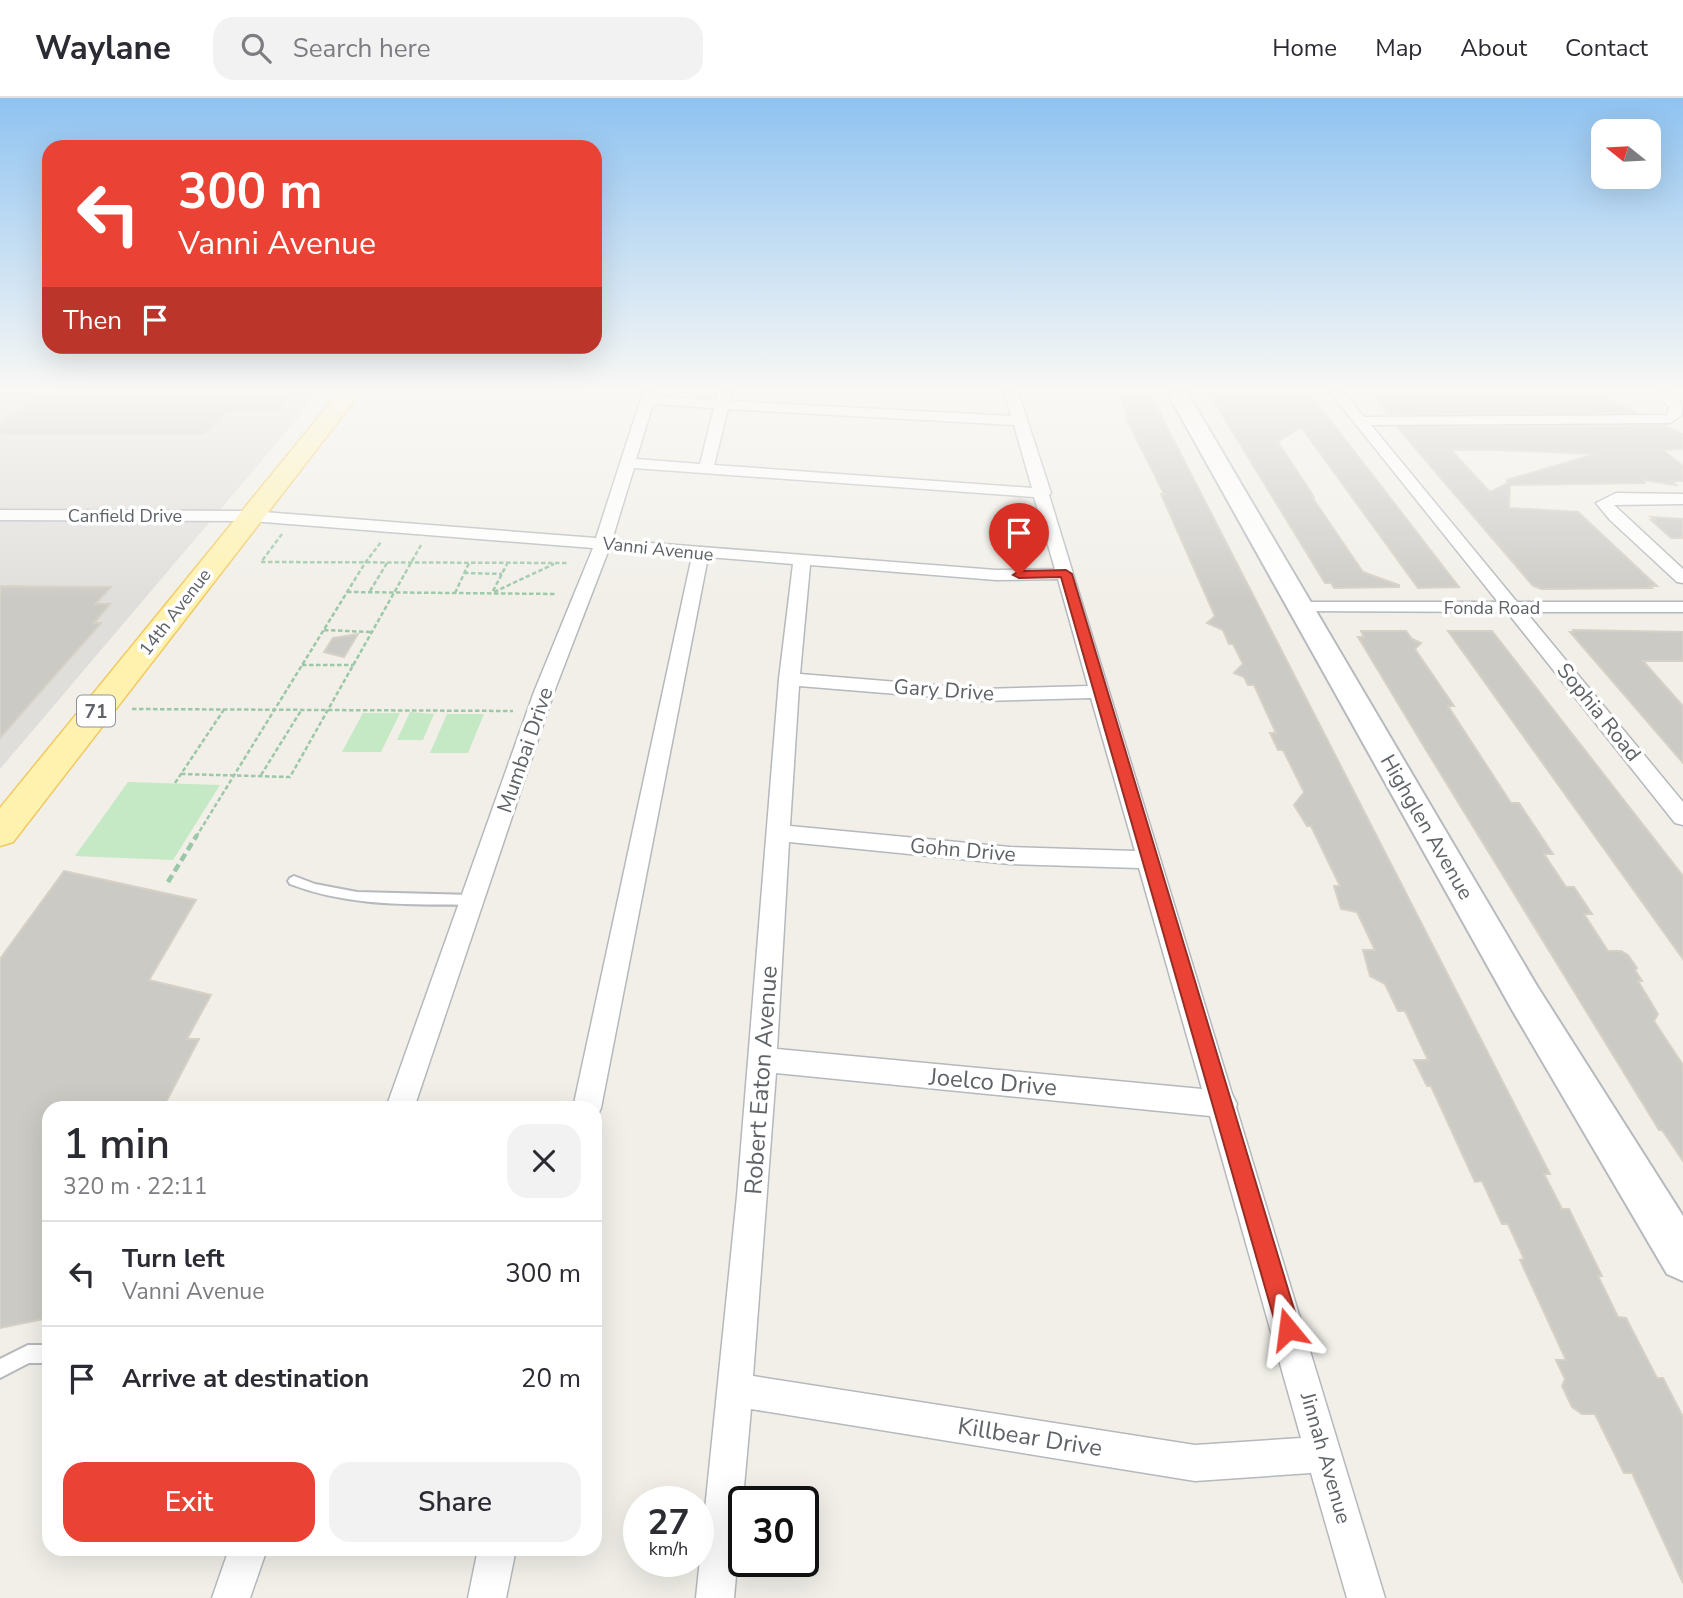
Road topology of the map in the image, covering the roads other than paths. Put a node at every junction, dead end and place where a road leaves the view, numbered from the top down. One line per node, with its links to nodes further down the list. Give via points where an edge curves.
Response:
1 (294, 462): 11 (main road, 14th Avenue / 71)
2 (708, 462): 7 (street)
3 (1033, 462): 8 (street, Jinnah Avenue)
4 (1218, 462): 17 (street, Highglen Avenue)
5 (1392, 462): 19 (street, Sophia Road)
6 (628, 463): 7 (street); 12 (street, Mumbai Drive)
7 (706, 469): 8 (street)
8 (1043, 493): 15 (street, Jinnah Avenue)
9 (1683, 499): 16 (street, via 1616,498 1604,503)
10 (0, 515): 11 (street, Canfield Drive)
11 (250, 516): 12 (street, Vanni Avenue); 23 (main road, 14th Avenue / 71)
12 (603, 543): 13 (street, Vanni Avenue); 27 (street, Mumbai Drive, via 544,692)
13 (701, 553): 14 (street, Vanni Avenue); 30 (street)
14 (802, 561): 15 (street, Vanni Avenue, via 996,575); 20 (street, Robert Eaton Avenue)
15 (1066, 574): 21 (street, Jinnah Avenue)
16 (1683, 578)
17 (1302, 607): 19 (street, Fonda Road); 32 (street, Highglen Avenue, via 1524,997)
18 (1683, 607): 19 (street, Fonda Road)
19 (1514, 608): 22 (street, Sophia Road)
20 (789, 679): 21 (street, Gary Drive, via 981,694); 24 (street, Robert Eaton Avenue)
21 (1100, 691): 25 (street, Jinnah Avenue)
22 (1683, 817)
23 (0, 833)
24 (778, 833): 25 (street, Gohn Drive, via 986,853); 28 (street, Robert Eaton Avenue)
25 (1149, 859): 31 (street, Jinnah Avenue)
26 (294, 881): 27 (lane, via 316,892)
27 (473, 900): 29 (street, Mumbai Drive)
28 (763, 1060): 31 (street, Joelco Drive); 35 (street, Robert Eaton Avenue)
29 (402, 1101)
30 (588, 1101)
31 (1223, 1104): 36 (street, Jinnah Avenue)
32 (1683, 1258)
33 (42, 1354): 34 (lane, via 28,1354)
34 (0, 1369)
35 (736, 1390): 36 (street, Killbear Drive, via 1195,1464); 41 (street, Robert Eaton Avenue)
36 (1325, 1454): 42 (street, Jinnah Avenue)
37 (246, 1556): 39 (street)
38 (496, 1556): 40 (street)
39 (231, 1598)
40 (487, 1598)
41 (715, 1598)
42 (1366, 1598)

